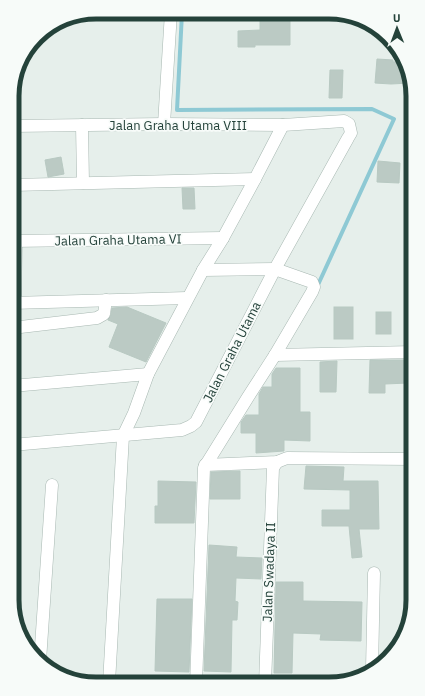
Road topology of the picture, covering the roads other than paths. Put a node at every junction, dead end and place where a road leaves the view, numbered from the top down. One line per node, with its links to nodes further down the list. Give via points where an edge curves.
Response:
1 (171, 19): 3 (street)
2 (344, 121): 4 (street, Jalan Graha Utama VIII); 12 (street, Jalan Graha Utama, via 351,128 348,138)
3 (164, 124): 4 (street, Jalan Graha Utama VIII); 5 (street, Jalan Graha Utama VIII)
4 (283, 124): 7 (street)
5 (82, 125): 6 (street, Jalan Graha Utama VIII); 8 (street)
6 (19, 126)
7 (255, 179): 8 (street); 10 (street)
8 (83, 183): 9 (street)
9 (19, 185)
10 (223, 238): 11 (street, Jalan Graha Utama VI); 13 (street)
11 (19, 241)
12 (275, 268): 13 (street); 21 (street, via 308,280 314,287); 24 (street, Jalan Graha Utama, via 196,422 182,430)
13 (203, 270): 14 (street)
14 (187, 298): 15 (street); 22 (street)
15 (106, 300): 16 (street); 18 (street, via 104,314 97,318)
16 (53, 301): 17 (street); 18 (street)
17 (19, 303)
18 (55, 323): 19 (street)
19 (19, 327)
20 (406, 352): 21 (street)
21 (275, 355): 28 (street)
22 (148, 374): 23 (street); 24 (street)
23 (19, 385)
24 (123, 436): 25 (street, Jalan Graha Utama); 33 (street)
25 (19, 444)
26 (406, 458): 27 (street, via 287,458)
27 (277, 462): 28 (street); 35 (street, Jalan Swadaya II, via 273,468)
28 (205, 465): 34 (street)
29 (52, 485): 31 (street)
30 (374, 574): 32 (street)
31 (41, 653)
32 (372, 664)
33 (109, 677)
34 (196, 677)
35 (265, 677)

